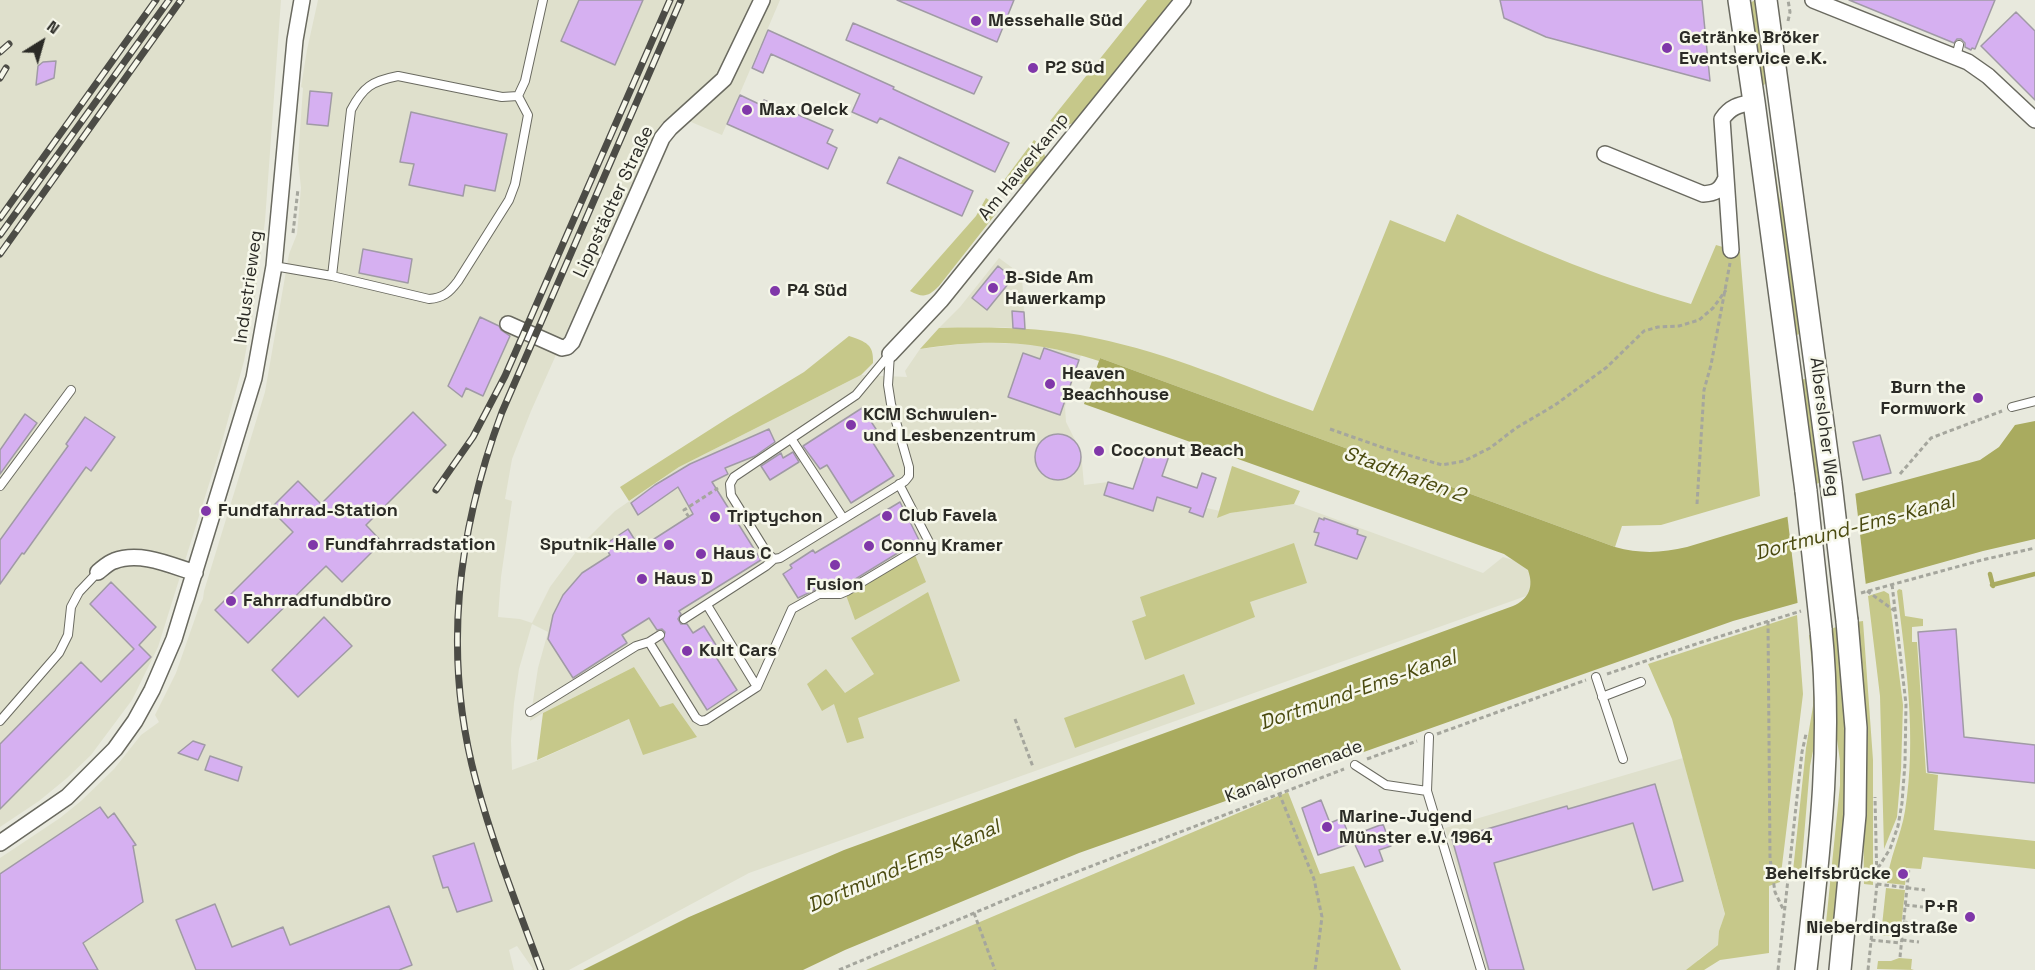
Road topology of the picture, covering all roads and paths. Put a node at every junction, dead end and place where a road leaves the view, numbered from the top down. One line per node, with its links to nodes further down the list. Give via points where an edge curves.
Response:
1 (302, 0): 15 (street, Industrieweg)
2 (543, 0): 8 (lane)
3 (762, 0): 18 (street, Lippstädter Straße, via 724,79 662,138 572,342 562,348)
4 (1183, 0): 19 (street, Am Hawerkamp, via 941,300)
5 (1739, 0): 10 (main road, Albersloher Weg)
6 (1766, 0): 9 (main road, Albersloher Weg)
7 (1813, 0): 11 (street, via 1957,51)
8 (518, 96): 16 (lane, via 528,115 515,184 498,219 449,293 429,299); 16 (lane, via 502,97 398,76 380,79 367,87 351,111 347,129)
9 (1781, 100): 10 (main road); 77 (main road, Albersloher Weg, bridge, via 1831,483 1856,728 1855,815)
10 (1754, 102): 13 (street, via 1728,110 1722,119); 76 (main road, Albersloher Weg, bridge, via 1806,491 1827,717 1826,771)
11 (2035, 120)
12 (1605, 154): 13 (street, via 1703,194 1721,189)
13 (1725, 180): 14 (street)
14 (1731, 250): 17 (path)
15 (274, 266): 16 (lane); 35 (street, Industrieweg, via 254,378)
16 (332, 276)
17 (1726, 290): 23 (path, via 1699,320 1644,331 1607,367 1555,405 1464,462 1442,465); 29 (path, via 1704,390)
18 (508, 324)
19 (890, 354): 24 (lane, Am Hawerkamp, via 856,395); 27 (lane, via 891,404 909,467 909,476)
20 (71, 390): 28 (lane)
21 (2035, 401): 22 (lane)
22 (2012, 407): 25 (path, via 1931,438)
23 (1330, 429)
24 (792, 440): 26 (lane, Am Hawerkamp, via 734,477); 31 (lane)
25 (1900, 474)
26 (730, 484): 30 (path, via 722,485 684,510); 33 (lane, via 731,495)
27 (899, 484): 31 (lane); 44 (lane, via 929,542 847,591 819,594 792,609)
28 (0, 486)
29 (1697, 504)
30 (689, 517)
31 (843, 518): 33 (lane)
32 (2035, 548): 38 (path, via 1892,584)
33 (774, 559): 37 (lane)
34 (98, 572): 35 (street, via 113,561 132,558 154,560); 48 (lane, via 71,607 68,635 59,653)
35 (195, 573): 56 (street, Industrieweg, via 160,675 123,738 67,796)
36 (1867, 591): 38 (path)
37 (707, 605): 39 (lane); 44 (lane)
38 (1896, 612): 58 (path, via 1906,704 1902,803 1890,849 1878,869)
39 (684, 619)
40 (660, 635): 41 (lane)
41 (649, 642): 44 (lane, via 700,721); 46 (lane, via 636,646)
42 (1596, 677): 45 (lane); 50 (path, Kanalpromenade); 63 (path, Kanalpromenade, via 1768,621 1770,858 1775,892)
43 (1641, 682): 45 (lane)
44 (757, 687)
45 (1602, 697): 51 (lane)
46 (530, 712)
47 (1015, 719): 53 (path)
48 (0, 721)
49 (1808, 726): 63 (path)
50 (1429, 737): 52 (path, Kanalpromenade); 54 (lane)
51 (1623, 759)
52 (1354, 765): 54 (lane, via 1386,784); 55 (path, Kanalpromenade)
53 (1033, 767)
54 (1427, 791): 74 (lane)
55 (1279, 793): 64 (path, Kanalpromenade); 73 (path, via 1314,879 1322,917)
56 (0, 843)
57 (1909, 868): 59 (path)
58 (1877, 884): 59 (path); 67 (path)
59 (1907, 887): 60 (path); 61 (path)
60 (1925, 890)
61 (1905, 905): 62 (path); 65 (path)
62 (1923, 907)
63 (1784, 912): 75 (path)
64 (974, 913): 71 (path, Kanalpromenade); 72 (path)
65 (1904, 922): 66 (path); 68 (path)
66 (1921, 924)
67 (1871, 940): 68 (path); 78 (path)
68 (1901, 941): 69 (path); 70 (path)
69 (1919, 942)
70 (1900, 957)
71 (839, 970)
72 (995, 970)
73 (1315, 970)
74 (1480, 970)
75 (1778, 970)
76 (1806, 970)
77 (1840, 970)
78 (1868, 970)

